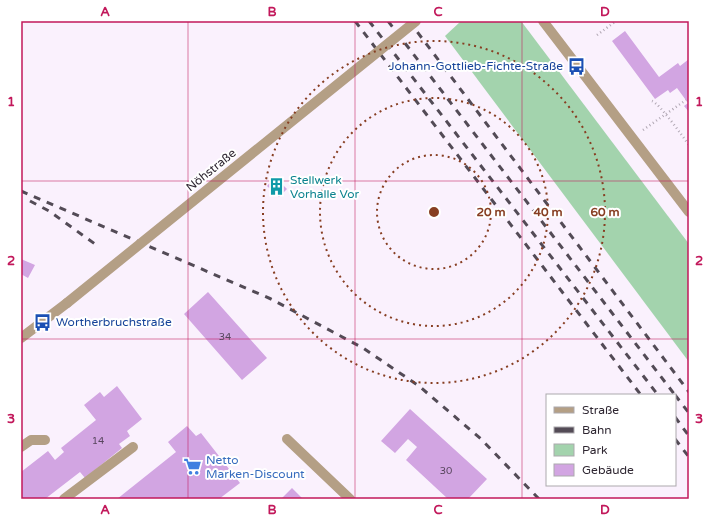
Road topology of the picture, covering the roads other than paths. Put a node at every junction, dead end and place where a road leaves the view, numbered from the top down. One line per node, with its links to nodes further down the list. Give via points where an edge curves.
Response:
1 (416, 21): 4 (street, Nöhstraße, bridge)
2 (543, 21): 3 (street)
3 (689, 212)
4 (21, 338)
5 (287, 439): 10 (street)
6 (45, 440): 7 (street, via 31,440)
7 (21, 447)
8 (133, 447): 9 (street)
9 (64, 499)
10 (350, 499)

